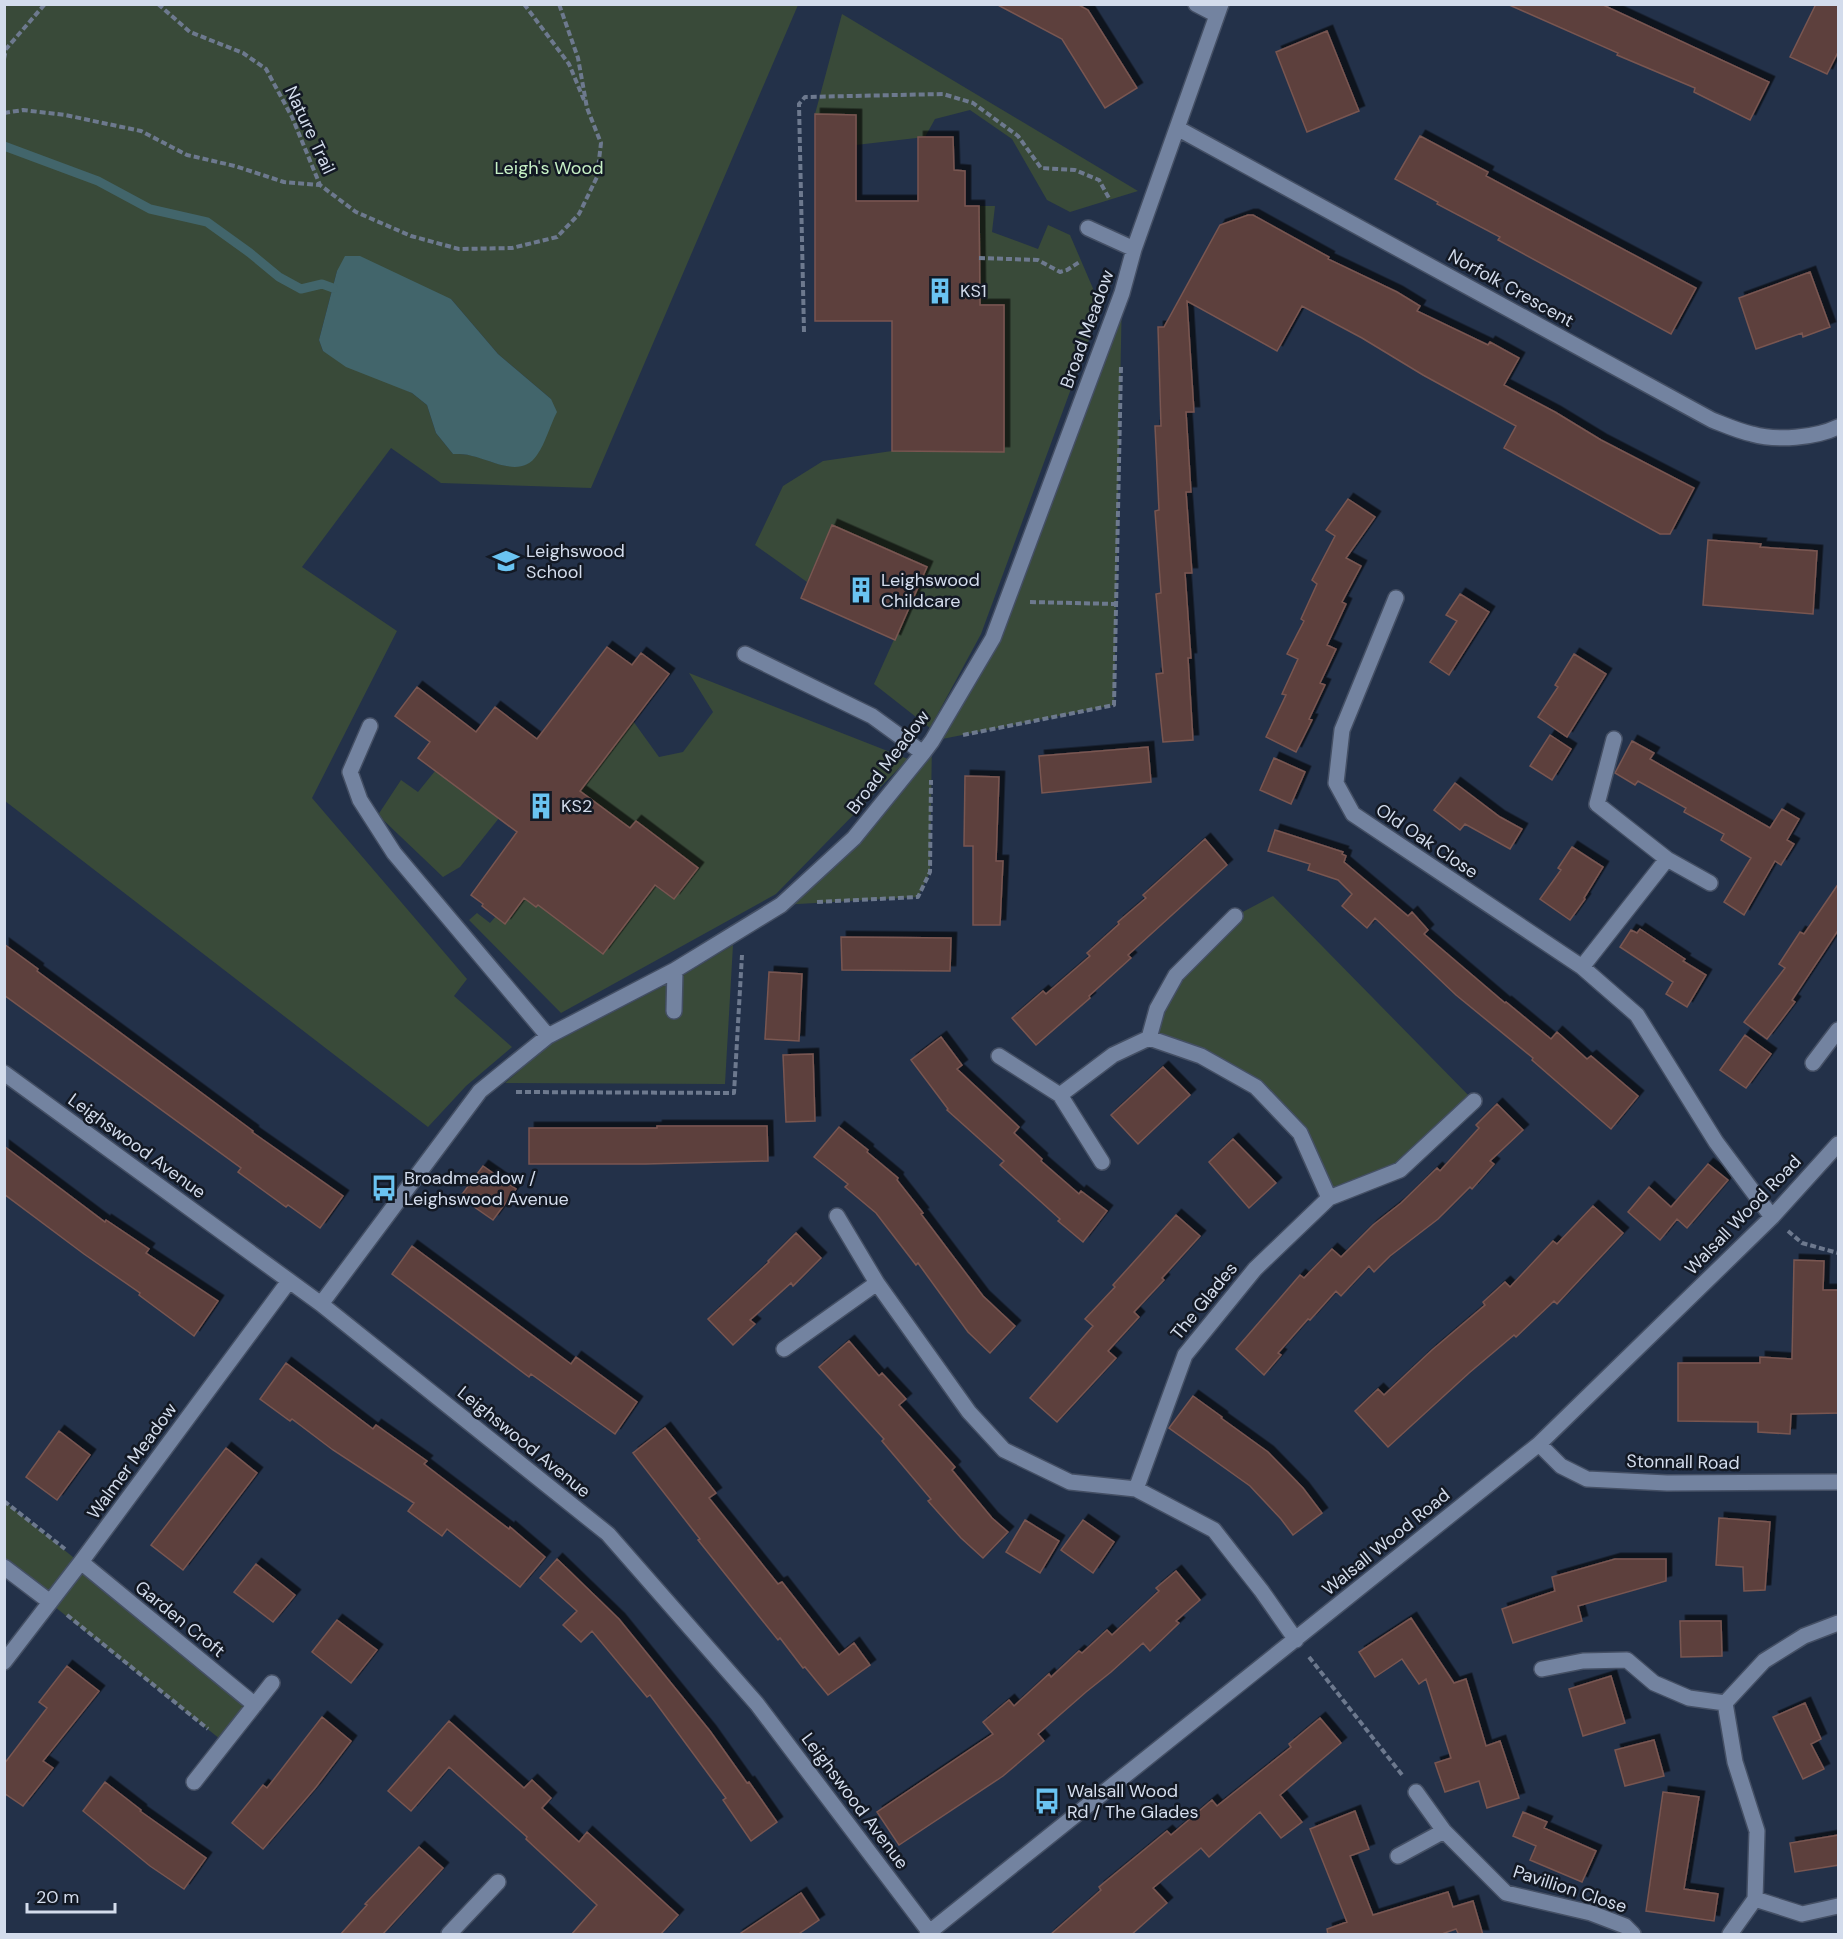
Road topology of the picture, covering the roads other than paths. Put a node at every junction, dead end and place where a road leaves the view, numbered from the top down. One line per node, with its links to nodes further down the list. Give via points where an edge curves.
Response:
1 (1196, 4): 2 (street)
2 (1219, 10): 3 (street, Broad Meadow)
3 (1177, 128): 5 (street, Broad Meadow); 6 (street, Norfolk Crescent, via 1712,420 1753,435 1792,438)
4 (1088, 228): 5 (street)
5 (1134, 249): 11 (street, Broad Meadow, via 1122,293 993,638)
6 (1839, 427)
7 (1396, 598): 15 (street, Old Oak Close, via 1342,729 1336,783 1353,814)
8 (745, 654): 11 (street)
9 (370, 726): 19 (street, via 350,772 360,800 394,853)
10 (1614, 739): 12 (street, via 1597,804)
11 (927, 747): 16 (street, Broad Meadow, via 854,838 781,904)
12 (1667, 859): 13 (street); 15 (street)
13 (1710, 883)
14 (1235, 916): 20 (street, via 1176,975 1157,1009)
15 (1582, 967): 30 (street, Old Oak Close, via 1636,1015 1716,1142)
16 (675, 970): 17 (street); 19 (street, Broad Meadow)
17 (674, 1011)
18 (1839, 1030): 22 (street)
19 (548, 1036): 33 (street, Broad Meadow, via 480,1091)
20 (1149, 1038): 24 (street, via 1113,1055); 28 (street, via 1201,1056 1256,1087 1300,1133)
21 (999, 1056): 24 (street)
22 (1814, 1063)
23 (4, 1073): 31 (street, Leighswood Avenue)
24 (1060, 1095): 27 (street)
25 (1474, 1101): 28 (street, The Glades, via 1400,1170)
26 (1839, 1144): 30 (street, Walsall Wood Road)
27 (1102, 1162)
28 (1329, 1198): 37 (street, The Glades, via 1255,1269 1185,1355)
29 (837, 1216): 32 (street)
30 (1772, 1217): 35 (street, Walsall Wood Road)
31 (289, 1281): 33 (street, Leighswood Avenue); 38 (street, Walmer Meadow)
32 (877, 1283): 34 (street); 37 (street, via 969,1412 1004,1450 1070,1482)
33 (321, 1304): 55 (street, Leighswood Avenue, via 608,1534 757,1704)
34 (784, 1349)
35 (1539, 1444): 36 (street, Stonnall Road, via 1561,1466 1587,1479 1666,1483); 42 (street, Walsall Wood Road)
36 (1839, 1482)
37 (1136, 1489): 42 (street, via 1214,1530)
38 (81, 1562): 40 (street, Walmer Meadow); 47 (street, Garden Croft)
39 (4, 1567): 40 (street)
40 (50, 1602): 43 (street, Walmer Meadow)
41 (1839, 1623): 46 (street, via 1804,1636 1764,1661)
42 (1296, 1640): 55 (street, Walsall Wood Road)
43 (4, 1662)
44 (1542, 1669): 46 (street, via 1582,1661 1627,1660 1654,1683 1689,1698)
45 (272, 1683): 47 (street)
46 (1725, 1703): 53 (street, via 1735,1762 1756,1831)
47 (255, 1705): 48 (street)
48 (194, 1782)
49 (1416, 1792): 50 (street, Pavillion Close)
50 (1444, 1831): 51 (street); 57 (street, Pavillion Close, via 1506,1893 1591,1913 1625,1926)
51 (1398, 1856)
52 (498, 1882): 56 (street)
53 (1755, 1899): 54 (street, via 1802,1914); 58 (street)
54 (1839, 1906)
55 (929, 1934)
56 (449, 1935)
57 (1633, 1935)
58 (1730, 1935)

